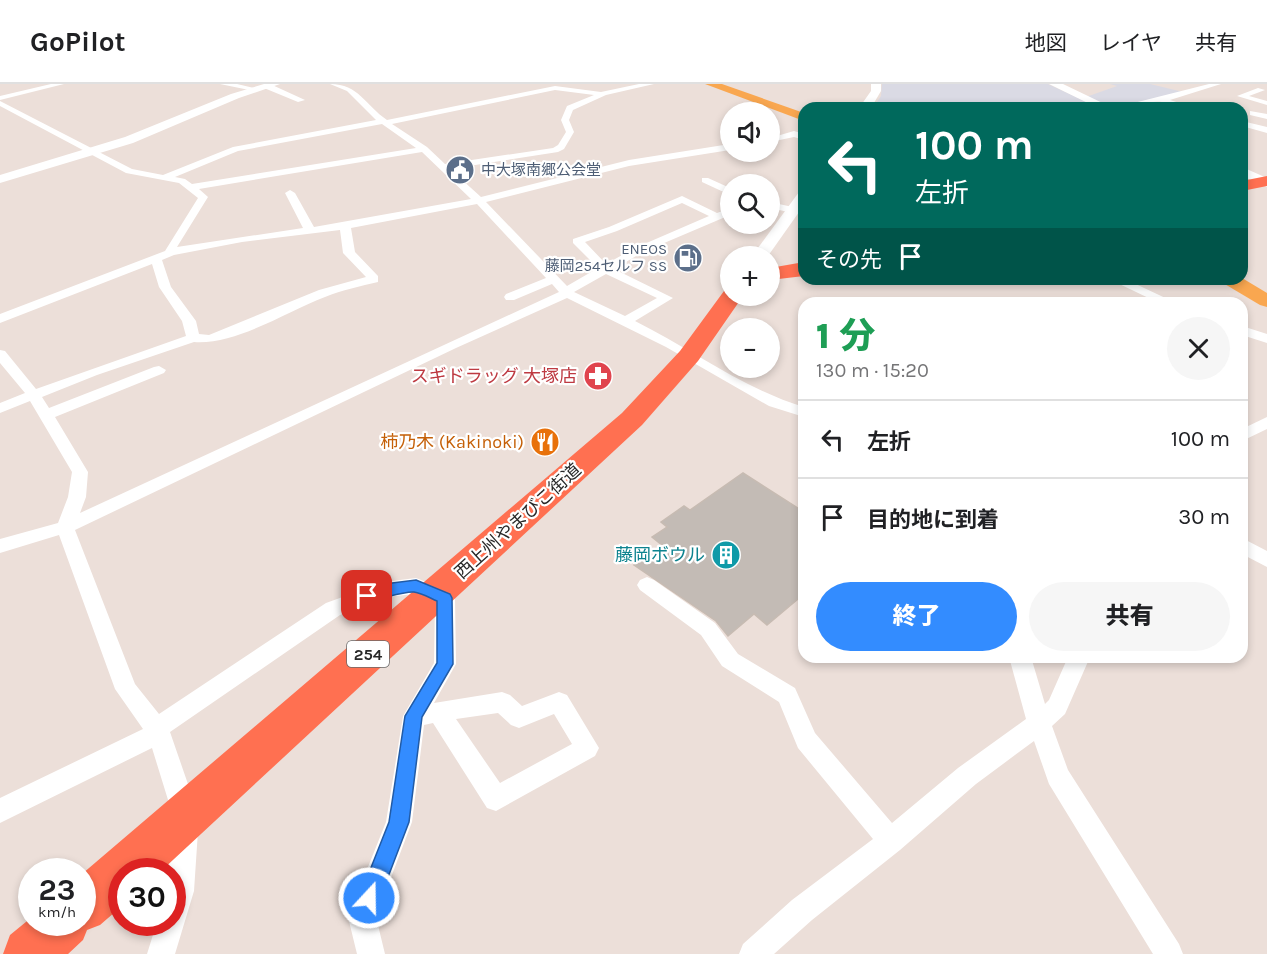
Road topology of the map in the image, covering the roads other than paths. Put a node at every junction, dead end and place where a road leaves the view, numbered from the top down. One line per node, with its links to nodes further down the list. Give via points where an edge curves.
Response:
1 (60, 84): 16 (street)
2 (224, 84): 12 (street)
3 (334, 84): 33 (street, via 350,89 362,105)
4 (650, 84): 15 (street)
5 (711, 84): 28 (main road)
6 (721, 84): 29 (main road)
7 (1054, 84): 21 (street)
8 (1217, 84): 13 (street)
9 (271, 85): 12 (street); 17 (street)
10 (873, 85): 20 (street)
11 (1179, 86): 13 (street)
12 (254, 89): 40 (street)
13 (1195, 90): 18 (street)
14 (1261, 90): 25 (street, via 1241,96)
15 (604, 93): 26 (street, via 555,88); 41 (street, via 570,108 564,119 570,132 555,150)
16 (0, 98)
17 (300, 100)
18 (1161, 100): 22 (street); 23 (street)
19 (441, 102): 26 (street)
20 (869, 102)
21 (1094, 102)
22 (1150, 102)
23 (1168, 102)
24 (0, 103): 40 (street)
25 (1267, 104)
26 (453, 110): 33 (street)
27 (1267, 111): 31 (street)
28 (798, 113)
29 (798, 113)
30 (1248, 113): 31 (street)
31 (1253, 113): 32 (street)
32 (1267, 117)
33 (386, 122): 38 (street); 43 (street, via 236,149)
34 (1248, 125): 35 (street)
35 (1267, 130)
36 (798, 135): 37 (street)
37 (780, 138)
38 (424, 149): 41 (street); 48 (street)
39 (720, 149): 51 (street, via 629,164)
40 (91, 151): 43 (street, via 129,171); 44 (street)
41 (442, 167): 51 (street)
42 (1248, 174): 46 (street)
43 (163, 178): 48 (street)
44 (0, 179)
45 (705, 180): 49 (street)
46 (1266, 182): 47 (highway)
47 (1248, 185)
48 (192, 187): 60 (street, via 203,197)
49 (720, 187)
50 (290, 193): 58 (street)
51 (479, 201): 57 (street); 66 (street)
52 (798, 203): 54 (street)
53 (780, 207): 54 (street)
54 (793, 210): 59 (street)
55 (720, 215): 56 (street)
56 (716, 216): 62 (street); 62 (street, via 682,199 577,241)
57 (345, 226): 58 (street); 80 (street, via 349,253 374,279 323,293 222,336)
58 (310, 230): 60 (street)
59 (767, 246)
60 (171, 252): 61 (street)
61 (156, 259): 77 (street); 80 (street, via 165,287 189,321)
62 (605, 269): 72 (street); 78 (street, via 667,298)
63 (798, 269): 64 (highway)
64 (780, 272)
65 (1248, 277): 70 (main road)
66 (553, 279): 72 (street); 73 (street)
67 (1127, 285): 71 (street)
68 (1146, 285): 71 (street)
69 (1240, 285): 75 (main road)
70 (1267, 287)
71 (1138, 290): 74 (street)
72 (566, 292): 78 (street); 91 (street)
73 (510, 297)
74 (1155, 297)
75 (1267, 301)
76 (725, 306): 83 (highway, 西上州やまびこ街道 / 254)
77 (0, 319)
78 (626, 321): 83 (street)
79 (1248, 332): 81 (street)
80 (193, 338): 85 (street)
81 (1267, 339)
82 (0, 354): 85 (street)
83 (689, 356): 87 (street, via 774,403); 96 (highway, 西上州やまびこ街道 / 254, via 632,419)
84 (159, 370): 88 (street)
85 (34, 395): 86 (street); 88 (street)
86 (0, 408)
87 (798, 410)
88 (45, 415): 91 (street, via 80,472 77,497)
89 (1267, 422): 90 (street)
90 (1248, 433)
91 (66, 527): 92 (street); 102 (street, via 126,689)
92 (0, 546)
93 (1248, 549): 94 (street)
94 (1267, 560)
95 (647, 585): 105 (street, via 708,630 730,660 787,695 807,740)
96 (437, 593): 100 (street, via 445,598 445,664); 102 (street, via 416,586 384,590 333,609); 104 (highway, 西上州やまびこ街道 / 254)
97 (1022, 663): 101 (street)
98 (1076, 663): 101 (street, via 1057,707)
99 (438, 712): 99 (street, via 502,702 519,718 559,702 587,748 496,799); 100 (street)
100 (414, 716): 114 (street, via 399,822 362,917)
101 (1039, 723): 105 (street, via 967,776); 116 (street, via 1058,776)
102 (158, 731): 103 (street); 104 (street)
103 (0, 811)
104 (186, 816): 106 (highway, 西上州やまびこ街道 / 254); 107 (street)
105 (891, 841): 115 (street)
106 (138, 858)
107 (183, 858)
108 (108, 884): 109 (highway, 西上州やまびこ街道 / 254)
109 (96, 895)
110 (49, 936): 112 (highway)
111 (167, 936): 113 (street)
112 (29, 954)
113 (161, 954)
114 (371, 954)
115 (753, 954)
116 (1170, 954)

